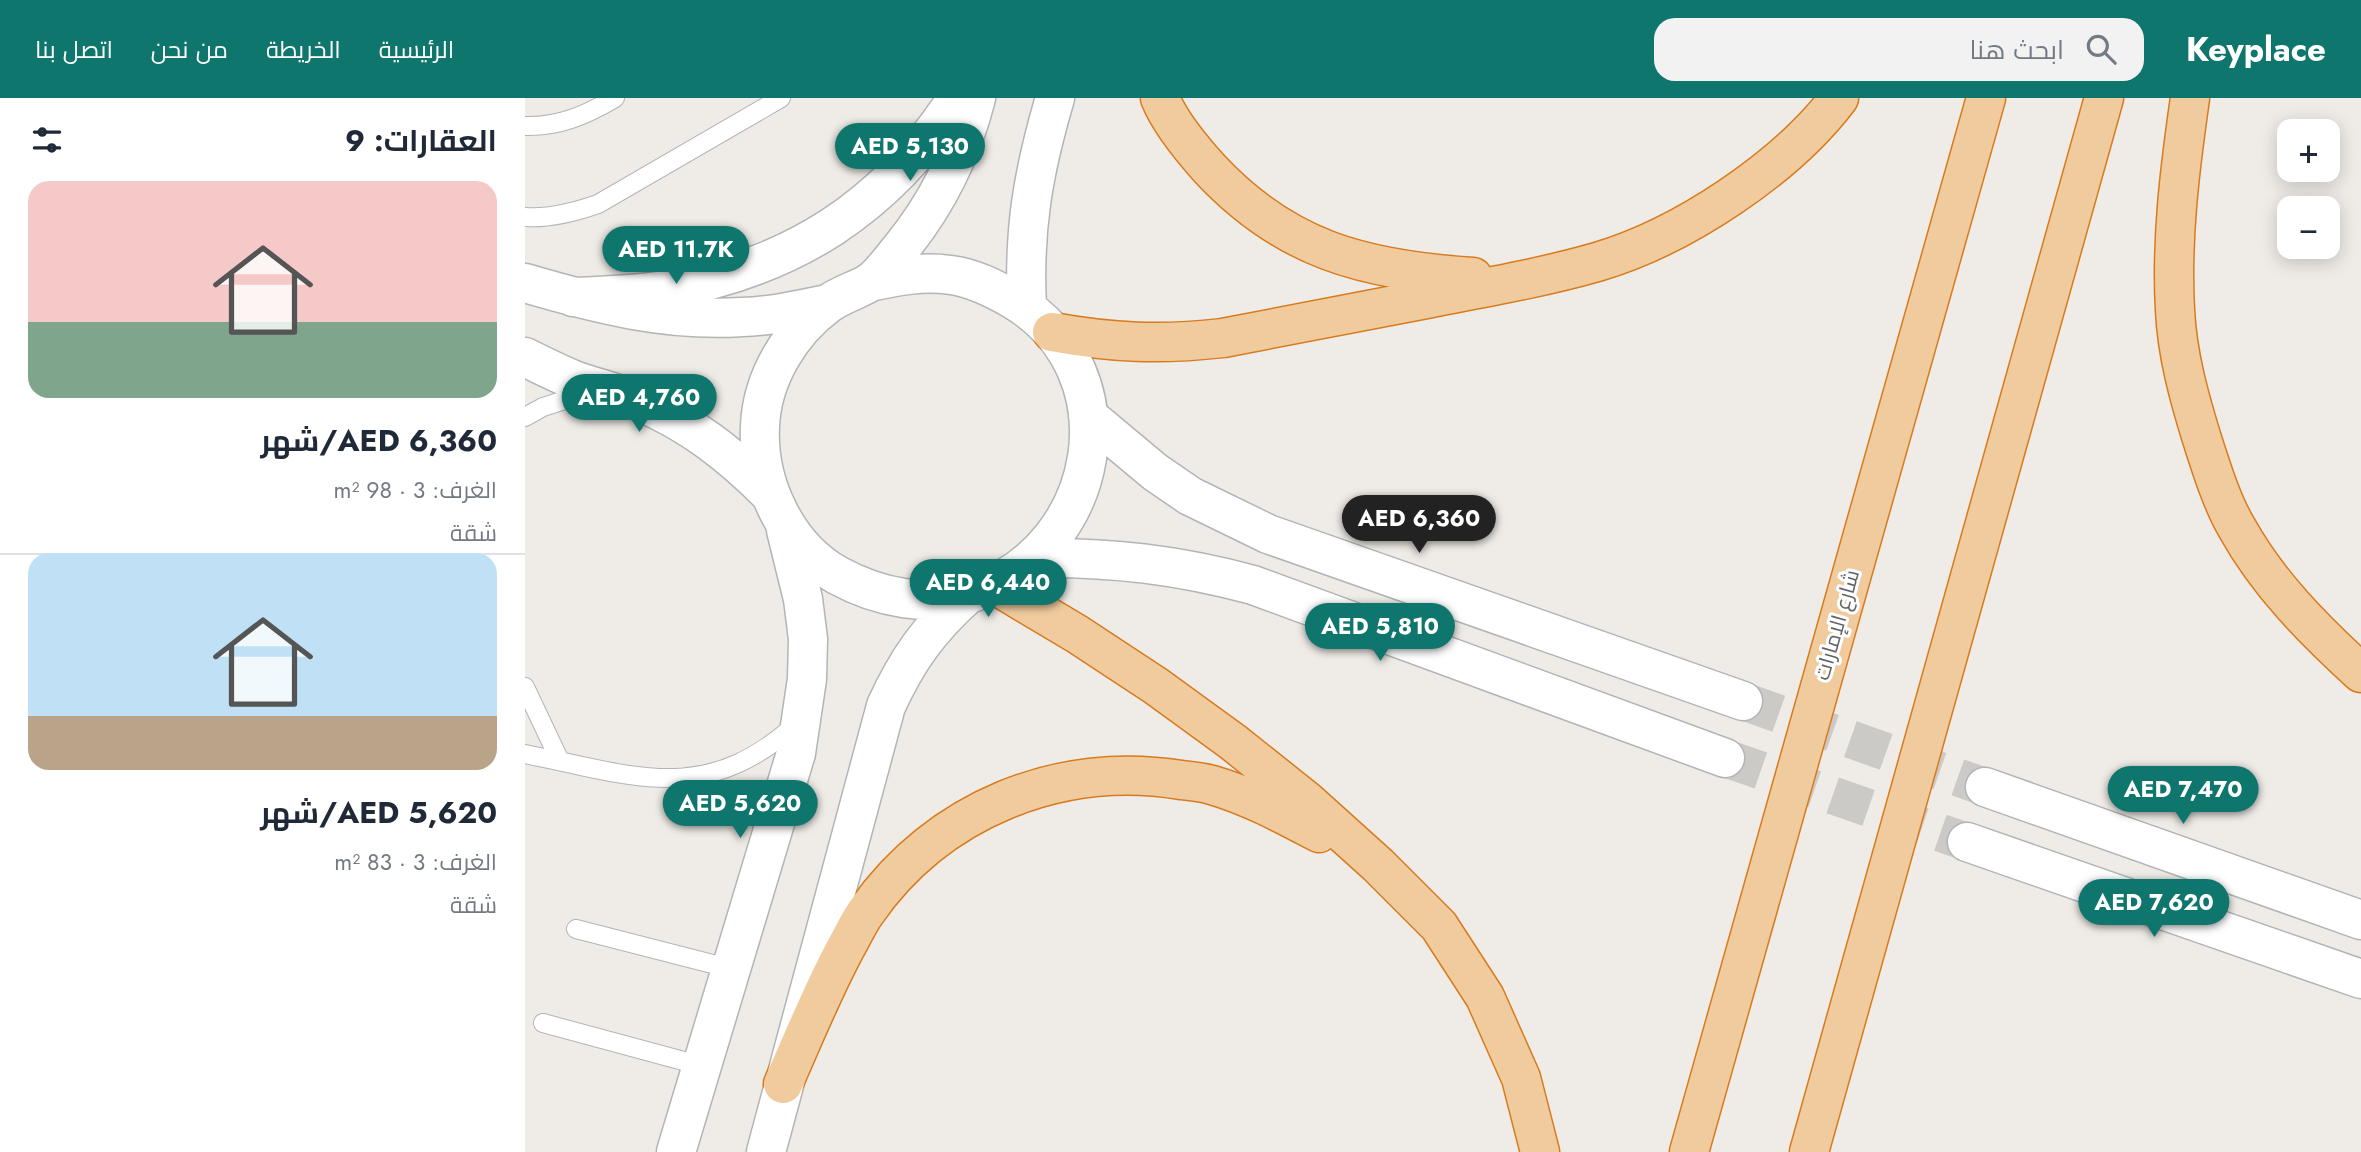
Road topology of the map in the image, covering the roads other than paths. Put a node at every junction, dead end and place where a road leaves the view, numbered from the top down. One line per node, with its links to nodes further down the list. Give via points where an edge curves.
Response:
1 (615, 98): 11 (lane, via 563,123)
2 (781, 98): 12 (lane, via 598,204 576,212)
3 (957, 98): 16 (street, via 916,155 882,189 801,247 714,280 661,291)
4 (976, 98): 14 (street, via 934,201)
5 (1055, 98): 18 (street, via 1038,156 1025,247)
6 (1160, 98): 13 (highway, via 1193,150 1230,191 1274,225 1324,250 1376,266)
7 (1839, 98): 13 (highway, via 1782,158 1726,200 1664,235 1598,261)
8 (1986, 98): 46 (highway, شارع الإمارات)
9 (2104, 98): 47 (highway)
10 (2189, 98): 26 (highway, via 2174,237 2175,312 2186,386 2236,527 2280,591)
11 (525, 126)
12 (525, 217)
13 (1524, 280): 18 (highway, via 1212,339 1137,344 1094,340)
14 (870, 282): 17 (street); 18 (street, via 911,273 952,275 992,287)
15 (525, 283): 16 (street)
16 (573, 297): 17 (street, via 700,318 743,317)
17 (828, 304): 23 (street, via 801,328 780,357 767,390 760,425 762,460)
18 (1039, 320): 21 (street, via 1073,367)
19 (525, 357): 20 (street)
20 (602, 388): 22 (lane); 23 (street, via 676,419 711,440 742,466)
21 (1088, 416): 24 (street, via 1089,448 1073,508); 28 (street, via 1190,496 1268,534)
22 (525, 417)
23 (777, 508): 25 (street, via 805,549 832,572 863,589 920,600); 29 (street, via 803,599 808,639)
24 (1035, 558): 25 (street); 31 (street, via 1135,561 1253,585)
25 (981, 590): 35 (highway, via 1077,634 1156,686 1307,801); 42 (street, via 941,618 919,645 886,706)
26 (2361, 673)
27 (525, 687): 32 (lane)
28 (1743, 701)
29 (802, 718): 32 (lane, via 758,755 699,777 656,778); 38 (street, via 787,786)
30 (525, 754): 32 (lane)
31 (1725, 758)
32 (560, 761)
33 (1985, 787): 36 (street)
34 (1967, 842): 39 (street)
35 (1378, 864): 42 (highway, via 1273,808 1212,785 1147,774 1081,777 1018,793 959,822 907,862 865,912); 45 (highway, via 1439,926 1485,997 1521,1077)
36 (2361, 920)
37 (576, 929): 38 (lane)
38 (732, 969): 41 (street)
39 (2361, 979)
40 (543, 1023): 41 (lane)
41 (702, 1066): 43 (street)
42 (783, 1084): 44 (street)
43 (677, 1152)
44 (766, 1152)
45 (1540, 1152)
46 (1689, 1152)
47 (1809, 1152)

